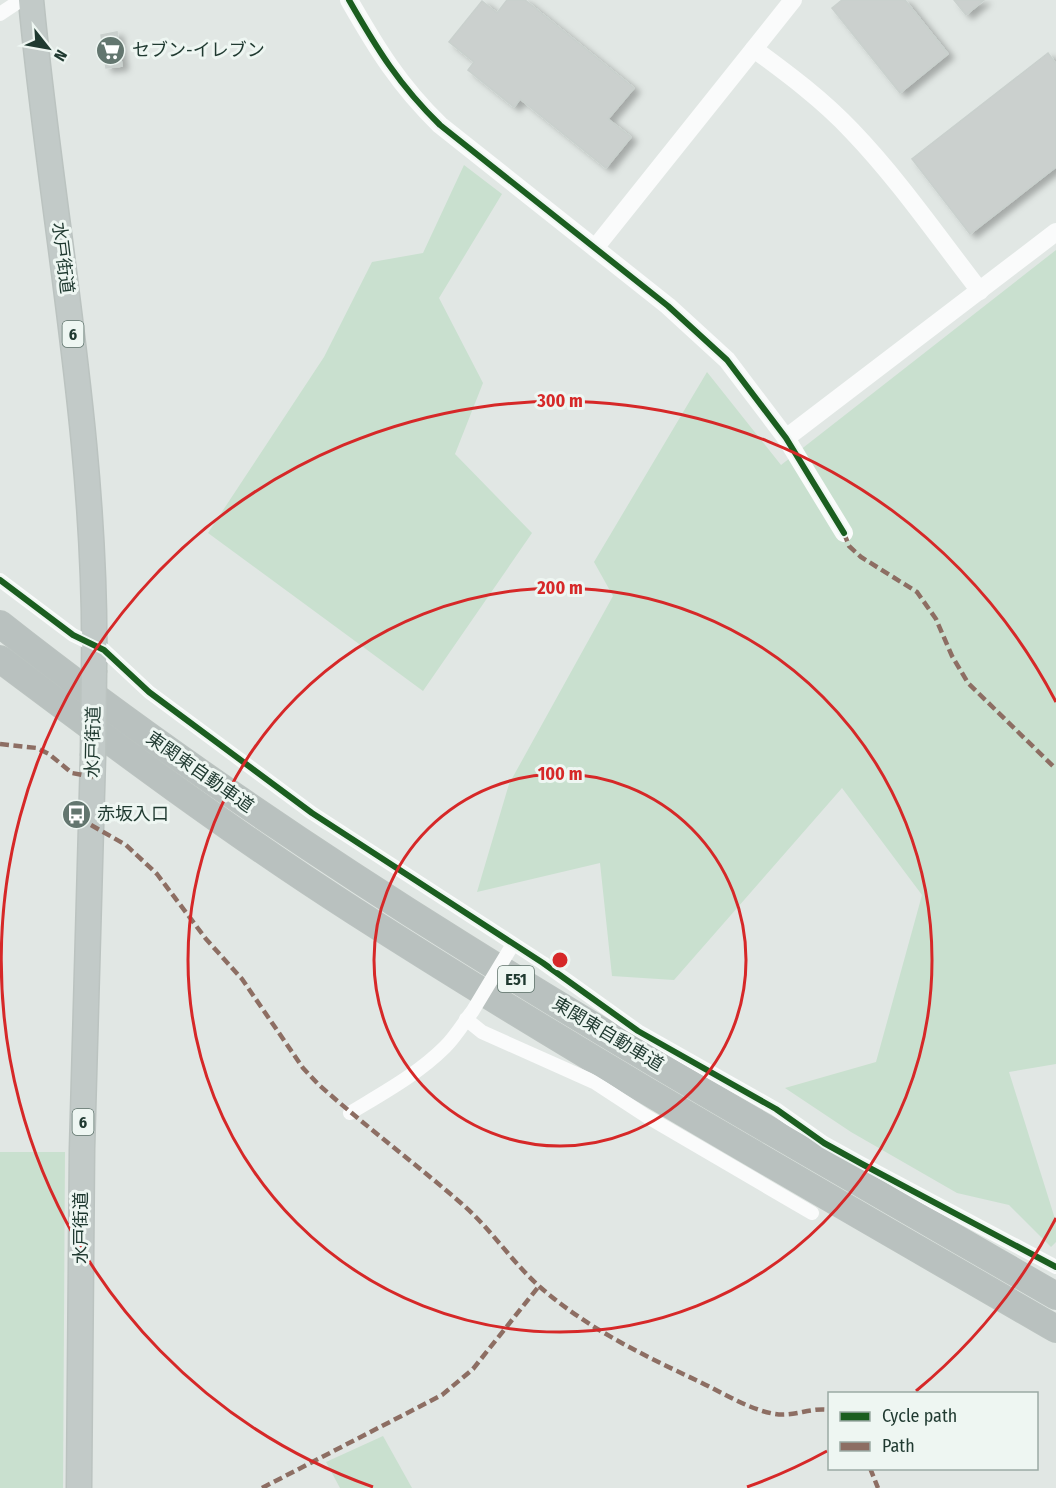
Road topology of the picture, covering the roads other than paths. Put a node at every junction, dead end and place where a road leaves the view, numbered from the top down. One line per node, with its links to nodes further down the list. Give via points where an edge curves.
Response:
1 (21, 0): 5 (street)
2 (31, 0): 14 (highway, 水戸街道 / 6, via 81,394)
3 (349, 0): 8 (street, via 388,67 411,96 440,124)
4 (792, 0): 6 (street)
5 (0, 14)
6 (754, 49): 8 (street); 9 (street, via 850,129)
7 (1056, 232): 9 (street)
8 (596, 248): 10 (street, via 727,360)
9 (980, 291): 10 (street)
10 (786, 438): 11 (street)
11 (844, 533)
12 (0, 580): 14 (street, via 73,635)
13 (0, 624): 21 (highway, 東関東自動車道 / E51, via 250,808 436,929 587,1023)
14 (94, 645): 16 (street, via 115,658 149,692 312,813); 23 (highway, 水戸街道 / 6, bridge, via 82,1149)
15 (0, 659): 22 (highway, 東関東自動車道 / E51, via 114,745 371,922 572,1047)
16 (512, 946): 17 (street, bridge); 20 (street, via 638,1031 776,1109 824,1143)
17 (469, 1016): 18 (street, via 430,1060); 19 (street, via 482,1032 594,1082)
18 (350, 1113)
19 (812, 1213)
20 (1056, 1267)
21 (1056, 1296)
22 (1056, 1329)
23 (79, 1488)

